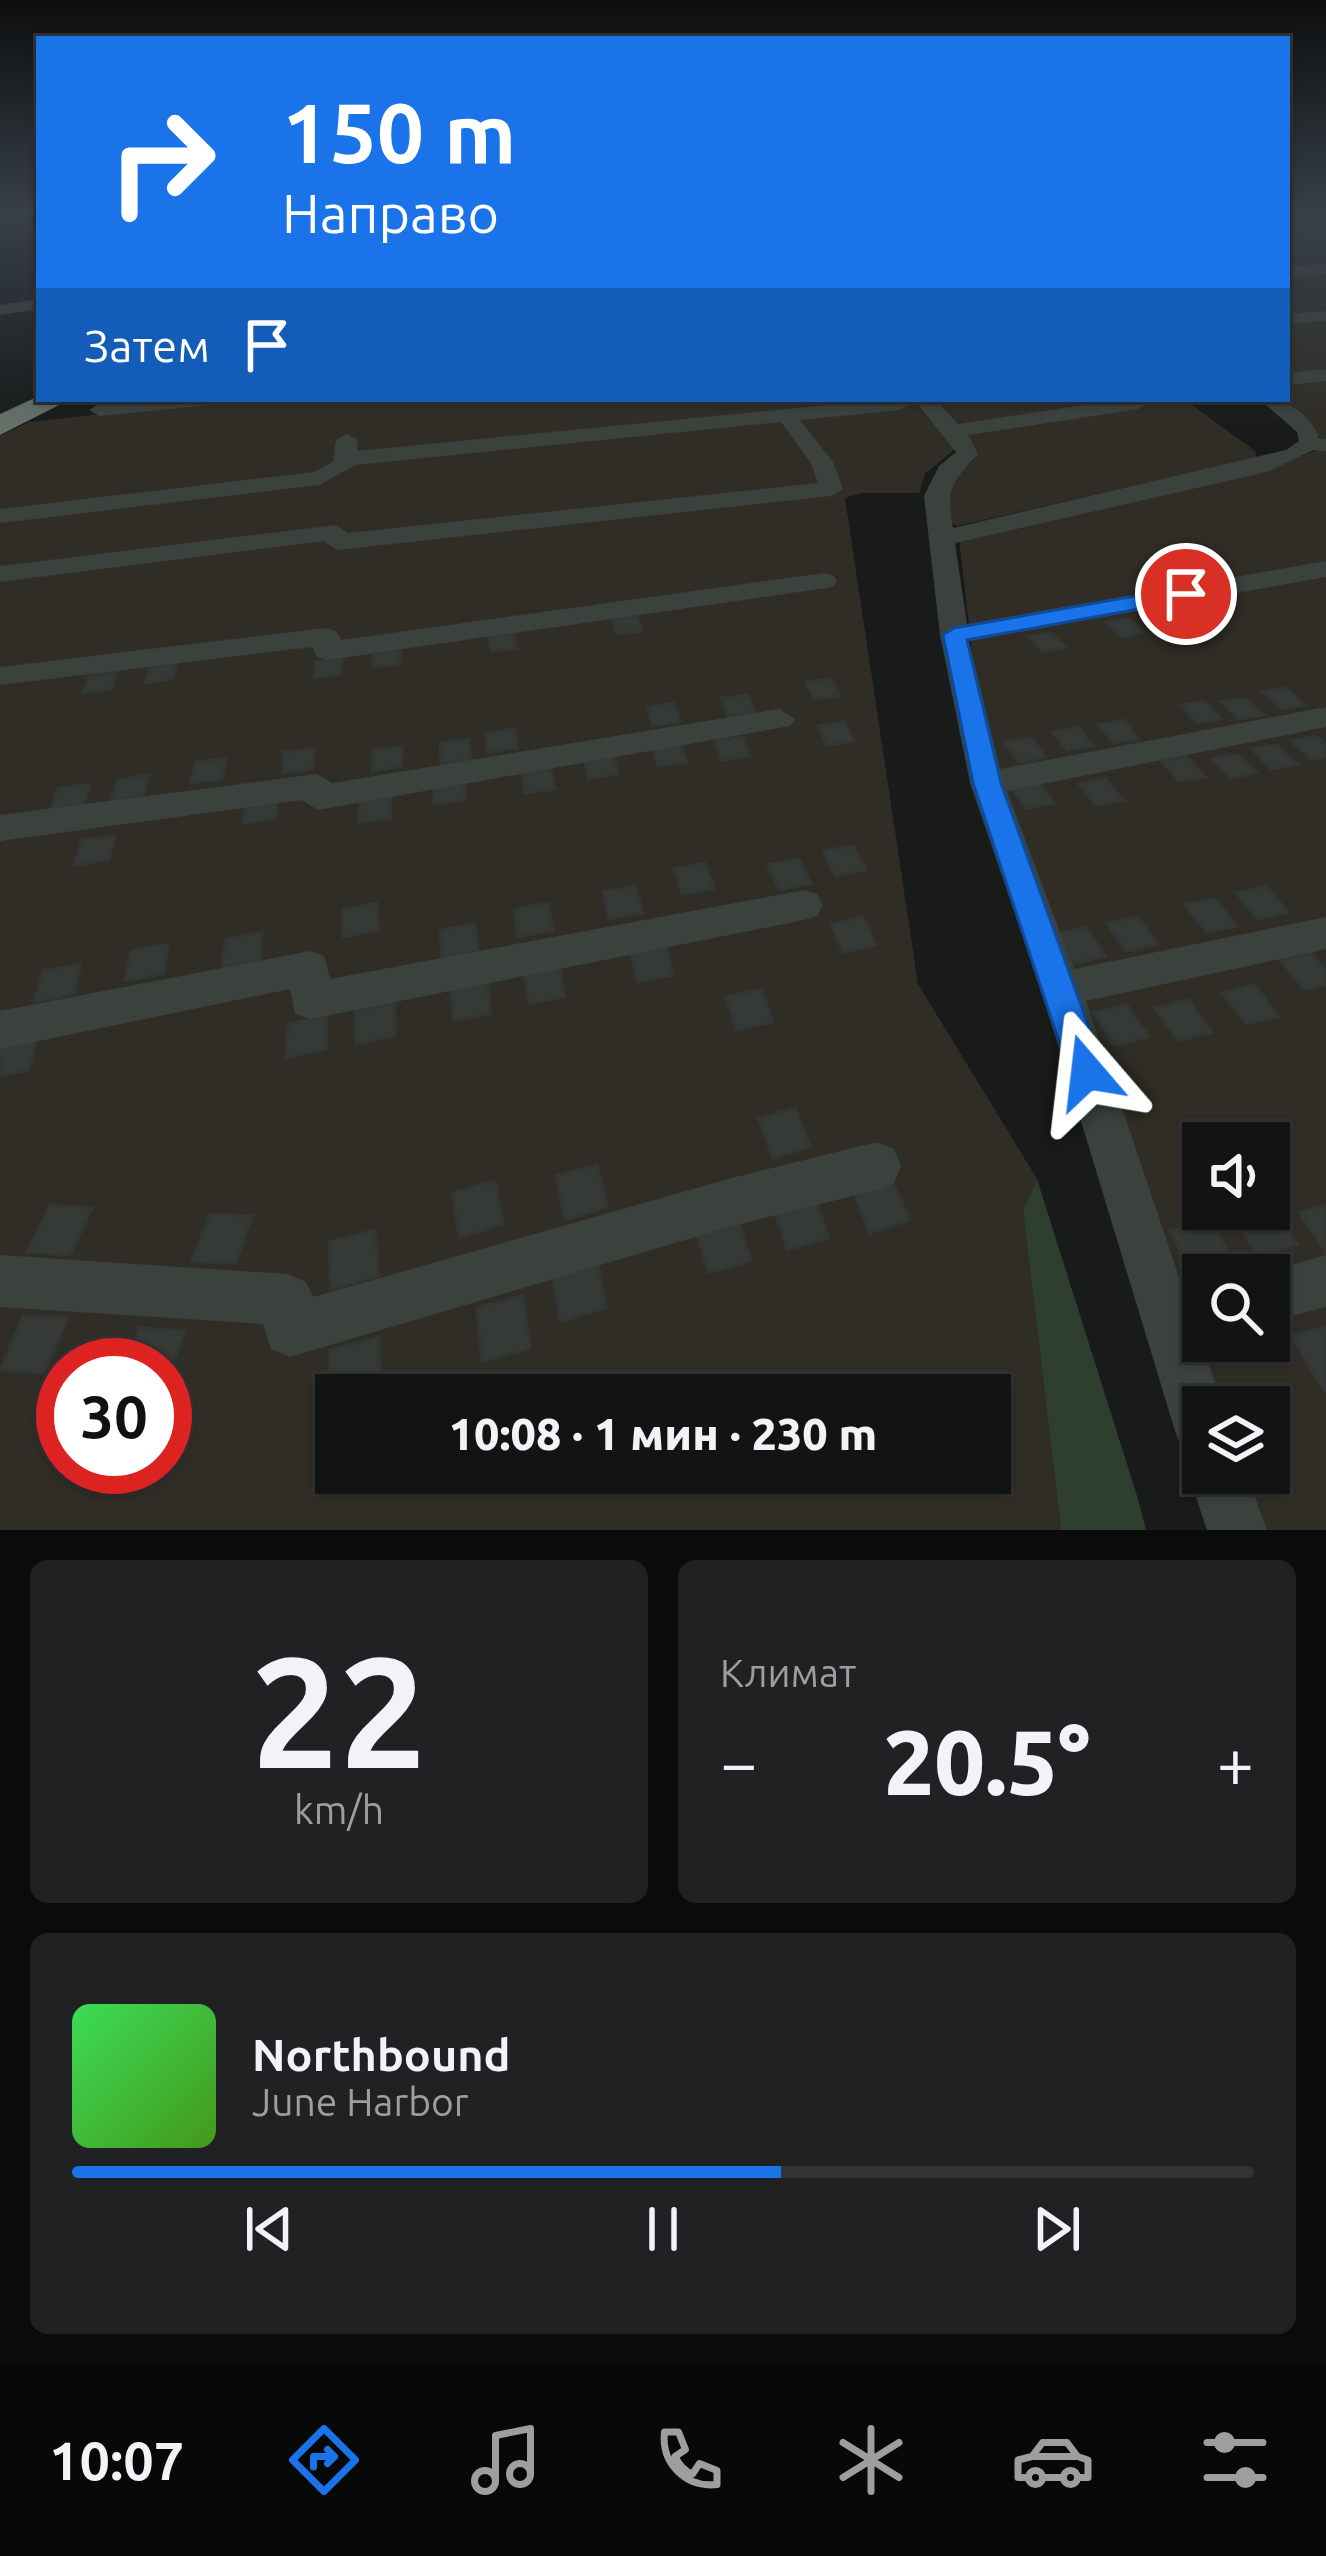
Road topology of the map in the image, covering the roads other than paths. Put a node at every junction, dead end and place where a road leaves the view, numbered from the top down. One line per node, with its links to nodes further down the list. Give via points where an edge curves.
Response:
1 (36, 304): 2 (street)
2 (0, 310)
3 (1326, 316): 4 (street)
4 (1290, 320)
5 (1326, 375): 6 (street)
6 (1290, 379)
7 (36, 394): 14 (highway)
8 (50, 402): 16 (highway)
9 (181, 402): 13 (street)
10 (912, 402): 15 (street); 17 (street)
11 (1273, 402): 18 (street)
12 (1139, 403): 17 (street)
13 (99, 410)
14 (0, 411)
15 (784, 414): 19 (street, via 347,448 337,472 320,478); 22 (street, via 822,462 831,489 337,542 336,532)
16 (0, 426)
17 (952, 430): 20 (street, via 968,454 940,482)
18 (1318, 444): 20 (street, via 1258,467)
19 (0, 516)
20 (942, 538): 24 (street)
21 (1326, 569): 24 (street)
22 (0, 574)
23 (824, 581): 25 (street, via 327,651 326,637)
24 (954, 635): 28 (street)
25 (0, 676)
26 (1326, 717): 28 (street)
27 (779, 719): 29 (street, via 317,798 317,786)
28 (987, 783): 32 (street)
29 (0, 828)
30 (804, 905): 33 (street, via 310,1001 310,968)
31 (1326, 933): 32 (street)
32 (1061, 989): 38 (street)
33 (0, 1030)
34 (877, 1166): 35 (street, via 290,1330 289,1300)
35 (0, 1281)
36 (1326, 1281): 37 (street)
37 (1290, 1290)
38 (1182, 1310)
39 (1224, 1494): 40 (street)
40 (1237, 1530)

